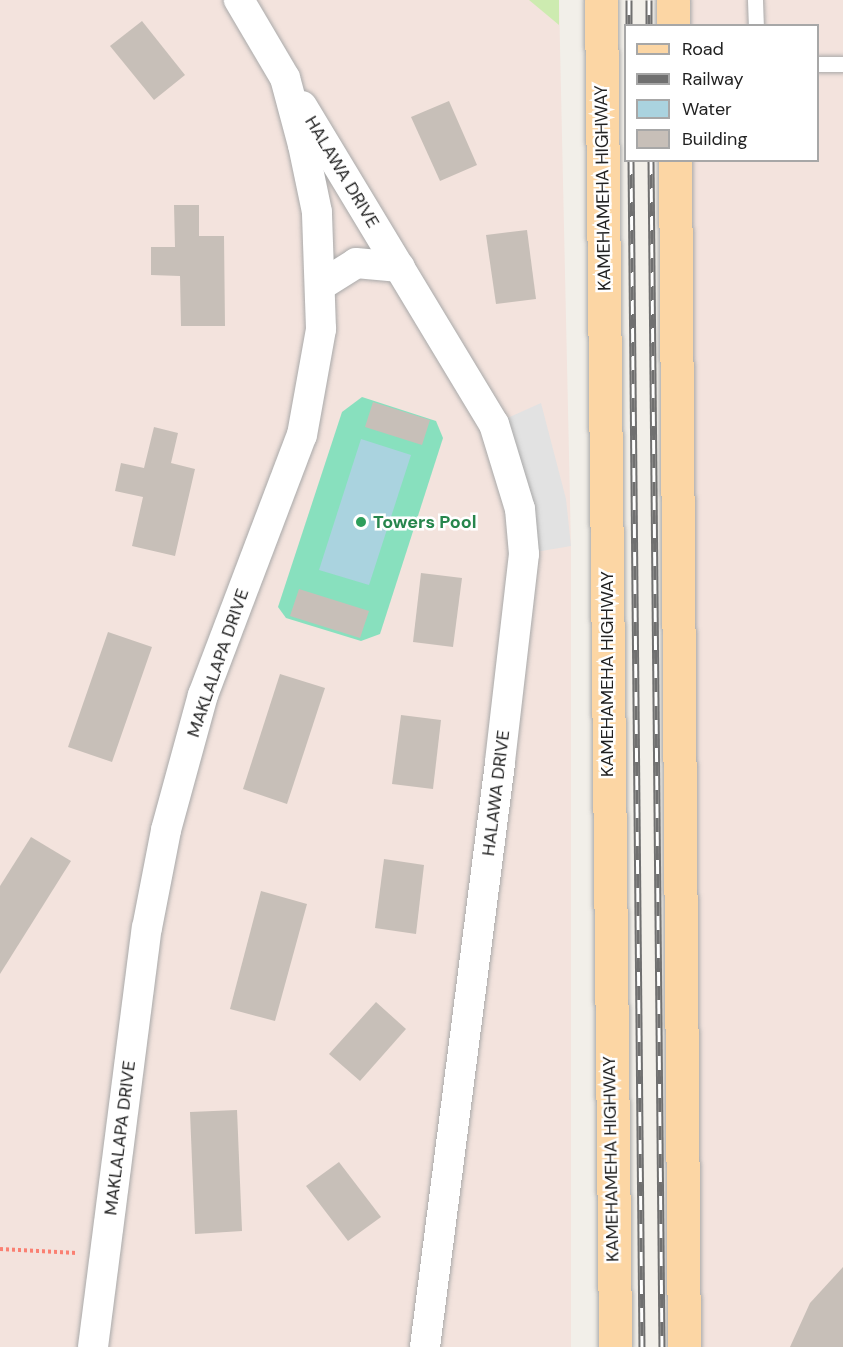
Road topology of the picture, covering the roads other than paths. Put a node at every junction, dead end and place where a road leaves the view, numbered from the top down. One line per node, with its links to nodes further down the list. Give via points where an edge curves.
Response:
1 (239, 0): 9 (street, MAKLALAPA DRIVE)
2 (600, 0): 15 (main road, KAMEHAMEHA HIGHWAY)
3 (673, 0): 5 (main road)
4 (755, 0): 6 (lane)
5 (674, 24)
6 (756, 24)
7 (819, 64): 8 (lane)
8 (843, 64)
9 (285, 78): 11 (street, HALAWA DRIVE); 12 (street, MAKLALAPA DRIVE, via 317,212)
10 (675, 162): 16 (main road)
11 (400, 267): 12 (street, via 356,263); 14 (street, HALAWA DRIVE, via 494,424 510,466 524,554)
12 (322, 284): 13 (street, MAKLALAPA DRIVE, via 315,380 302,435 203,695 166,830 147,928)
13 (93, 1347)
14 (425, 1347)
15 (615, 1347)
16 (684, 1347)

